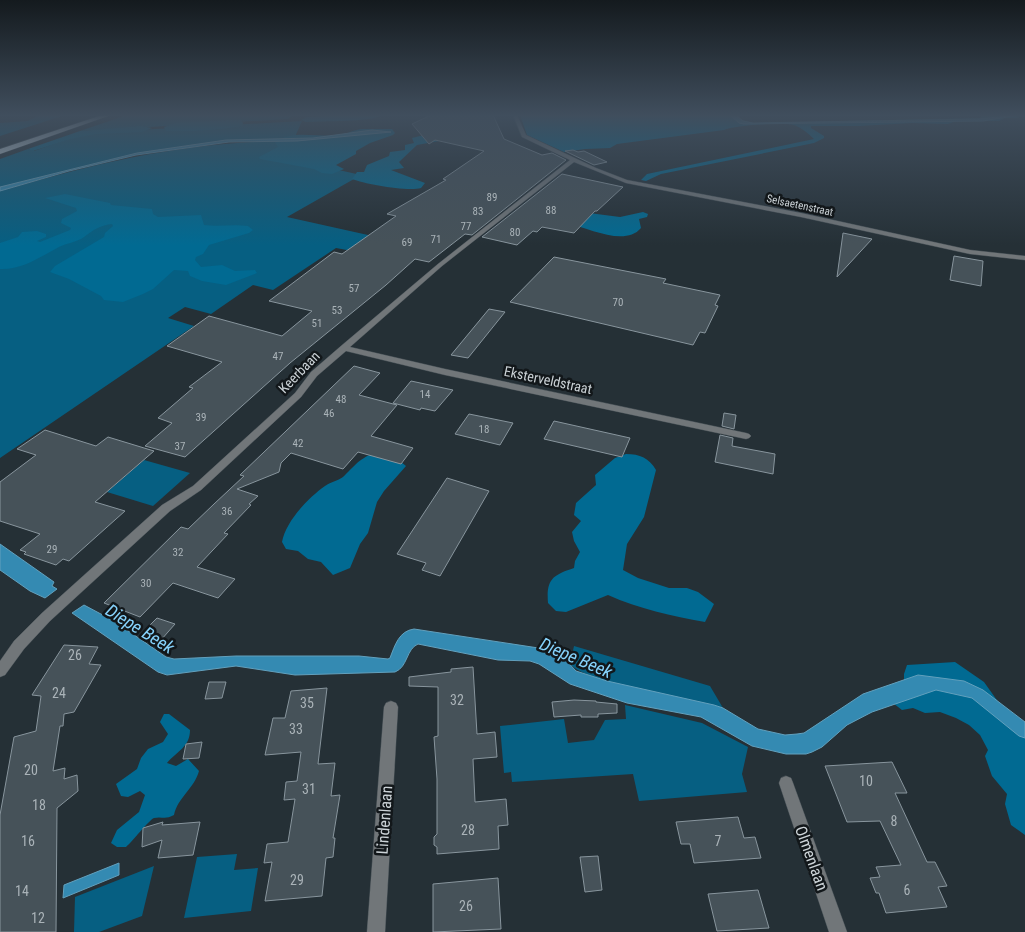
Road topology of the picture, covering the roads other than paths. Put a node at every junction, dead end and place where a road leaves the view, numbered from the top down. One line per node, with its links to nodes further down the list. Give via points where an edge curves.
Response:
1 (571, 158): 2 (street)
2 (574, 160): 3 (street, Selsaetenstraat, via 615,178 641,184 970,252); 4 (street, Keerbaan, via 440,265)
3 (1025, 258)
4 (344, 348): 5 (street, Eksterveldstraat); 6 (street, Keerbaan, via 197,488 166,508 46,617)
5 (746, 436)
6 (0, 671)
7 (391, 707): 9 (street, Lindenlaan)
8 (786, 783): 10 (street, Olmenlaan)
9 (376, 932)
10 (838, 932)

